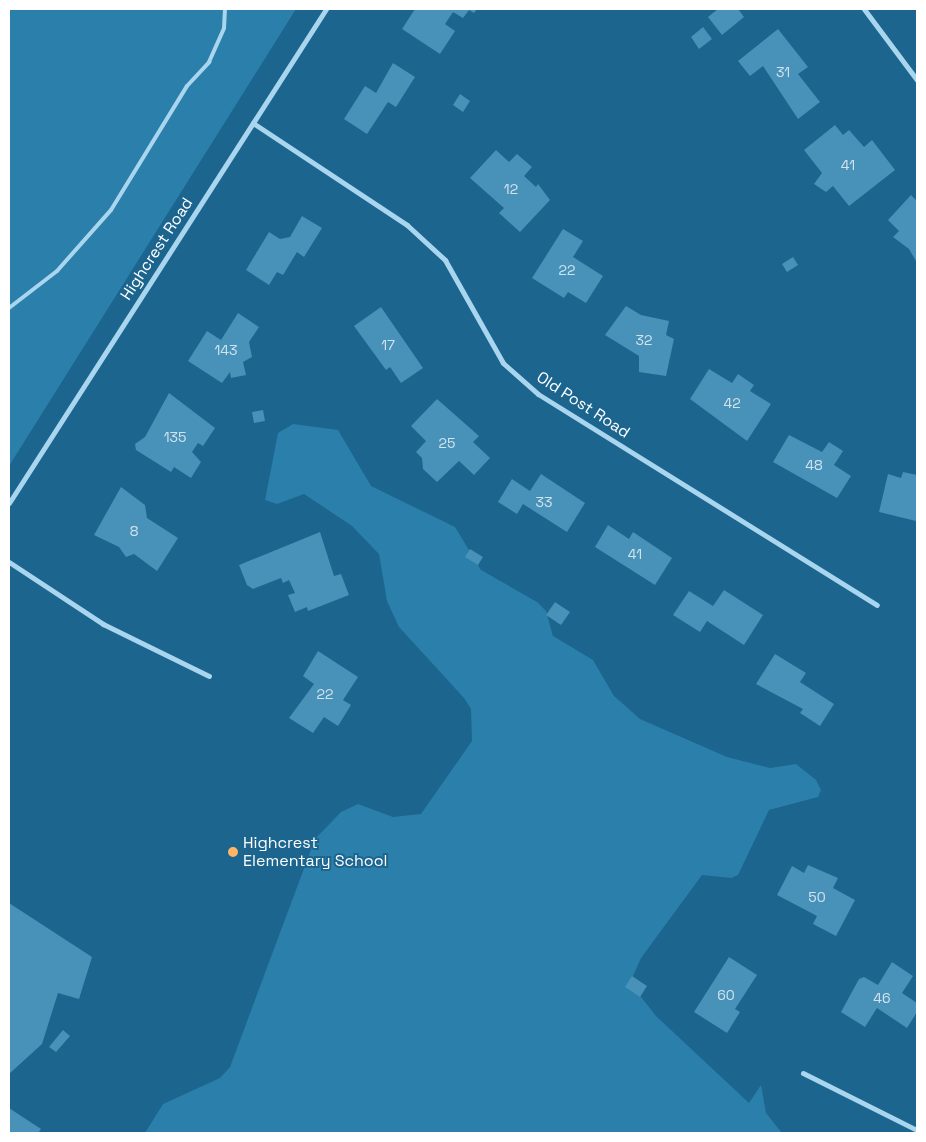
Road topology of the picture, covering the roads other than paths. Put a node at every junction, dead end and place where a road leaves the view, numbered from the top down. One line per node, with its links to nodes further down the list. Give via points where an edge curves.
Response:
1 (225, 9): 6 (lane, via 224,28 209,62 187,86 112,210 57,271)
2 (326, 9): 5 (street, Highcrest Road)
3 (864, 9): 4 (street)
4 (917, 80)
5 (252, 123): 7 (street, Highcrest Road); 9 (street, Old Post Road, via 407,225 445,260 503,363 538,394)
6 (9, 308)
7 (9, 503)
8 (9, 562): 10 (street, via 103,624)
9 (877, 605)
10 (209, 676)
11 (803, 1073): 12 (street)
12 (917, 1130)

